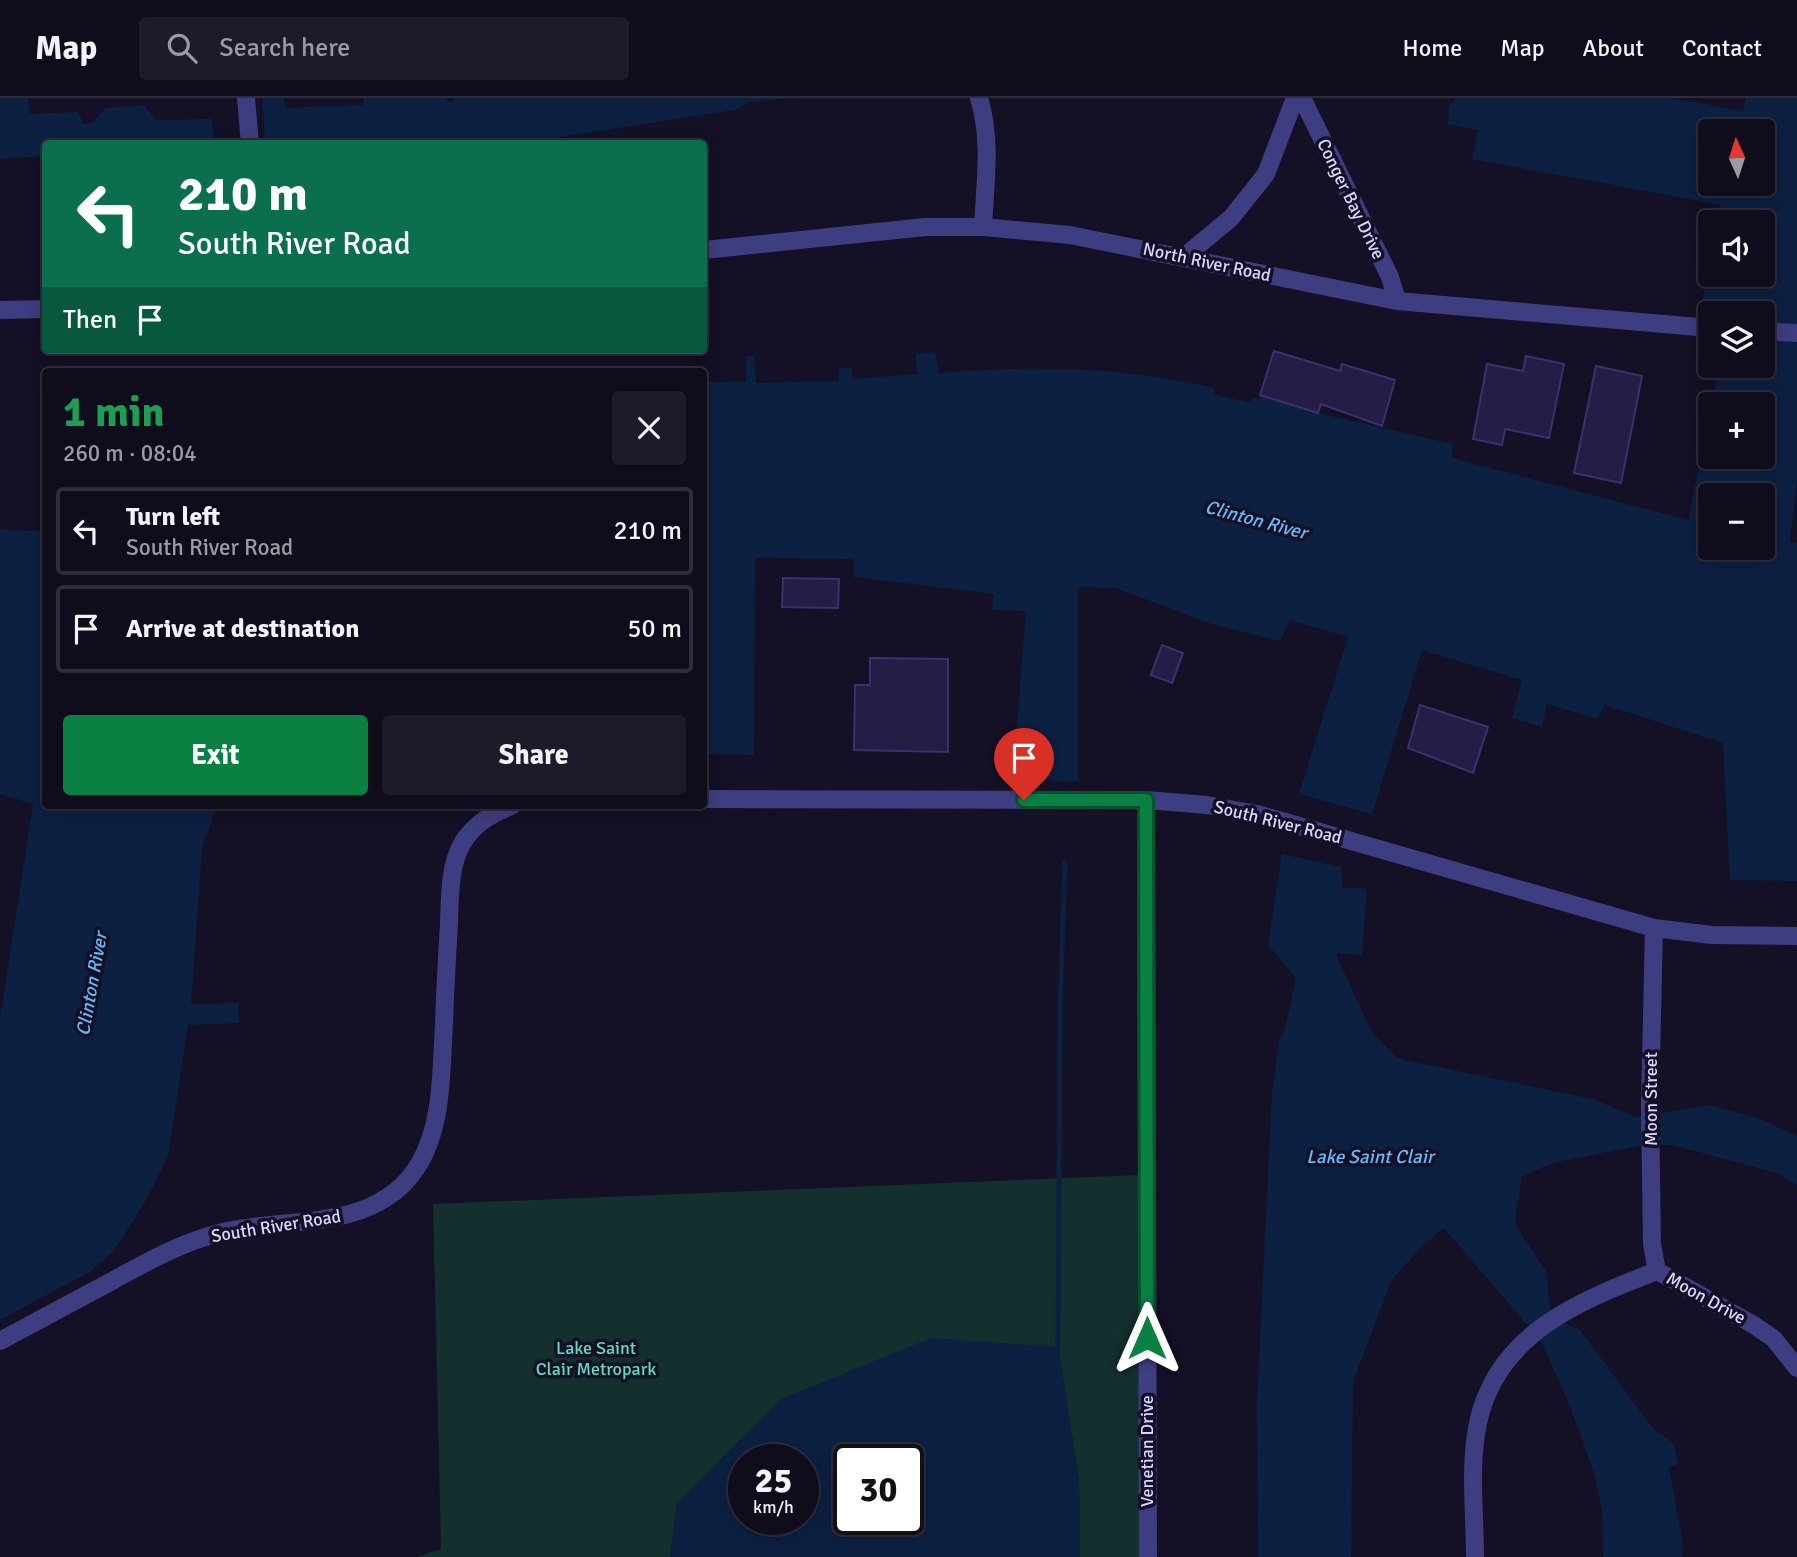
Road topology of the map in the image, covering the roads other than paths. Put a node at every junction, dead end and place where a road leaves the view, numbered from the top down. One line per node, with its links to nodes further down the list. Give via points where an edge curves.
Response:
1 (246, 98): 5 (street)
2 (979, 98): 6 (street, via 986,121 987,152)
3 (1294, 98): 8 (street, via 1266,174 1231,218)
4 (1301, 98): 9 (street, Conger Bay Drive, via 1390,277)
5 (250, 140)
6 (983, 227): 7 (street, North River Road, via 925,227); 8 (street, North River Road, via 1070,235)
7 (707, 250)
8 (1184, 257): 9 (street, North River Road)
9 (1396, 301): 12 (street, North River Road)
10 (42, 309): 11 (street)
11 (0, 310)
12 (1698, 327)
13 (1775, 332): 14 (street)
14 (1797, 333)
15 (707, 799): 16 (street, South River Road)
16 (1146, 800): 18 (street, South River Road, via 1257,814); 23 (street, Venetian Drive)
17 (505, 809): 21 (street, South River Road, via 480,822 464,839 455,863 435,1119 425,1153 397,1191 382,1202 340,1217 259,1225 193,1241 158,1255)
18 (1654, 928): 19 (street, South River Road, via 1712,935); 20 (street, Moon Street, via 1651,1244)
19 (1797, 936)
20 (1657, 1271): 22 (street, Moon Drive, via 1754,1325 1773,1339); 24 (street, Moon Drive, via 1562,1312 1510,1356 1490,1386 1478,1422 1475,1453)
21 (0, 1341)
22 (1797, 1368)
23 (1148, 1557)
24 (1475, 1557)

